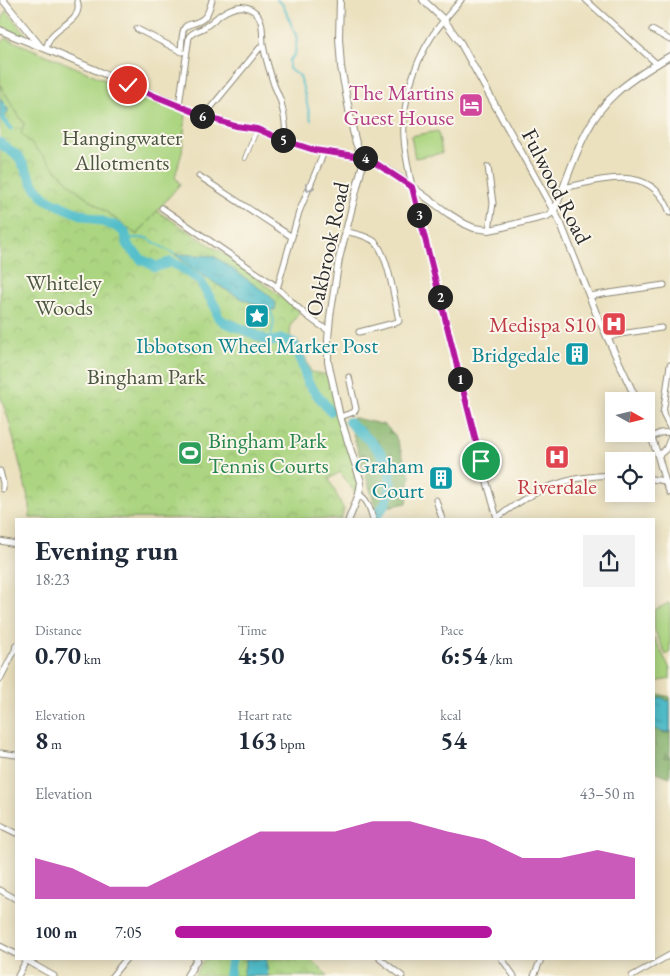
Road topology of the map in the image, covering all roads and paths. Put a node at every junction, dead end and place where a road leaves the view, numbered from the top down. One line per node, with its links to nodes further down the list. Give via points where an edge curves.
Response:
1 (3, 0): 14 (street)
2 (78, 0): 14 (street, via 77,14)
3 (212, 0): 15 (street, via 202,20 184,28)
4 (340, 0): 24 (street, via 341,68 354,138)
5 (423, 0): 8 (street, Fulwood Road)
6 (461, 0): 8 (street)
7 (586, 0): 18 (street)
8 (444, 20): 28 (street, via 419,61 406,104 404,137); 31 (street, Fulwood Road, via 460,42)
9 (137, 29): 15 (street)
10 (0, 30): 14 (street)
11 (652, 30): 12 (street)
12 (670, 40)
13 (264, 44): 16 (street, via 258,16 242,6 224,12 192,33); 20 (street); 22 (street, via 282,105)
14 (43, 48): 19 (street)
15 (181, 51): 16 (street)
16 (187, 54): 19 (street)
17 (670, 56): 18 (street)
18 (657, 64): 29 (street, via 617,92 597,114 576,152)
19 (179, 106): 20 (street)
20 (204, 116): 21 (street)
21 (257, 129): 22 (street); 25 (street)
22 (286, 141): 23 (street)
23 (324, 152): 24 (street); 35 (street, one-way to 35)
24 (362, 157): 28 (street); 34 (street, Oakbrook Road, via 363,168)
25 (245, 158)
26 (488, 166): 33 (street, via 493,203)
27 (199, 176): 35 (street)
28 (412, 187): 33 (street, via 465,224); 63 (street)
29 (563, 188): 31 (street); 32 (street, via 620,178 638,180 659,194)
30 (162, 208): 37 (street)
31 (554, 212): 33 (street); 38 (street, Fulwood Road)
32 (670, 213)
33 (489, 230)
34 (345, 231): 40 (street, Oakbrook Road); 41 (street, via 367,237 380,249 399,320)
35 (292, 237): 37 (street)
36 (664, 285): 38 (street)
37 (277, 289): 40 (street)
38 (589, 296): 42 (street, Fulwood Road)
39 (661, 328): 42 (street)
40 (328, 330): 46 (street, Oakbrook Road, via 328,362)
41 (359, 332)
42 (607, 338): 45 (street, Fulwood Road)
43 (670, 364): 47 (street, via 663,414)
44 (349, 377): 46 (street, via 356,409)
45 (633, 392)
46 (340, 417): 58 (street, Oakbrook Road, via 361,482)
47 (670, 430): 48 (street)
48 (655, 436)
49 (670, 439): 51 (street)
50 (654, 442): 51 (street)
51 (658, 456): 55 (street)
52 (0, 471): 56 (street)
53 (605, 476): 63 (street, via 541,489)
54 (655, 479): 55 (street)
55 (665, 481): 57 (street)
56 (3, 489)
57 (670, 492)
58 (360, 494): 60 (street); 61 (street, Oakbrook Road, via 368,502)
59 (436, 500): 62 (street)
60 (349, 518)
61 (373, 518)
62 (442, 518)
63 (496, 518)
64 (0, 541): 65 (street)
65 (15, 544)
66 (15, 650): 67 (street)
67 (0, 679)
68 (0, 753): 69 (street)
69 (15, 756)
70 (0, 825): 71 (street)
71 (15, 832)
72 (0, 890): 73 (street)
73 (15, 898)
74 (0, 946): 75 (street)
75 (15, 954)
76 (670, 955): 84 (street)
77 (26, 960): 85 (street)
78 (28, 960): 86 (street)
79 (124, 960): 87 (street)
80 (196, 960): 88 (street)
81 (381, 960): 89 (street)
82 (503, 960): 90 (street)
83 (541, 960): 91 (street)
84 (641, 974): 92 (street)
85 (18, 976)
86 (54, 976)
87 (112, 976)
88 (187, 976)
89 (402, 976)
90 (514, 976)
91 (534, 976)
92 (632, 976)

